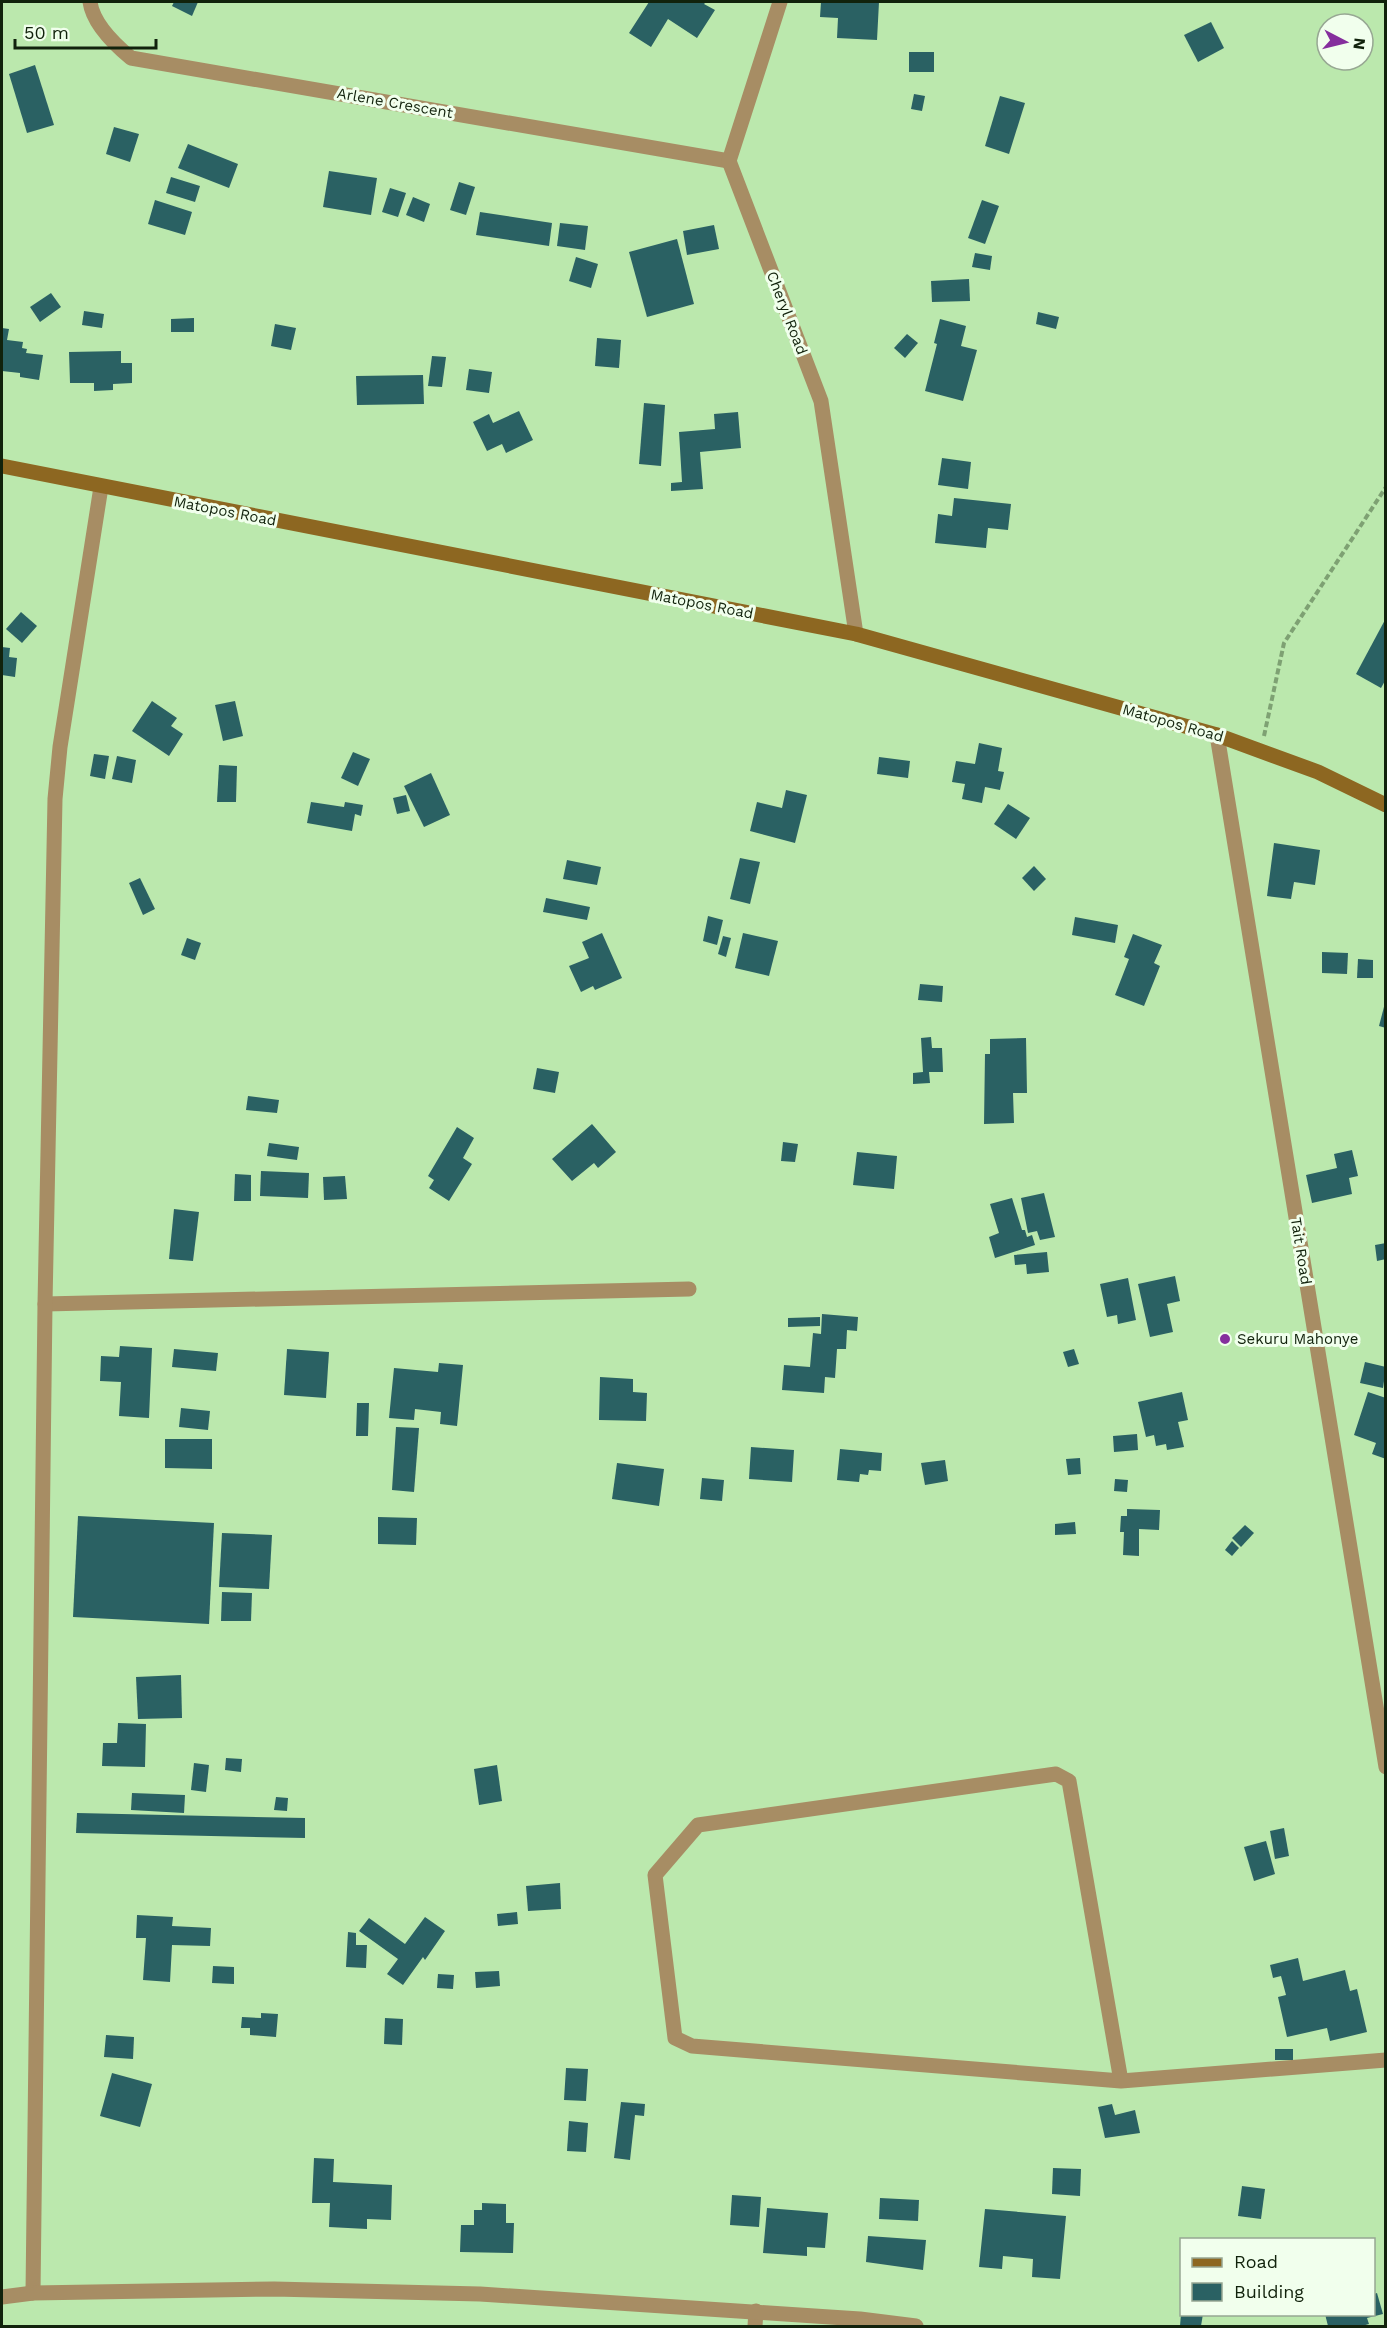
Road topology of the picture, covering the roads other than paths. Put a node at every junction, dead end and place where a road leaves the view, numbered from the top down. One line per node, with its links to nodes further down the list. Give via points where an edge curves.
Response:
1 (90, 2): 3 (street, Arlene Crescent, via 114,44 130,58)
2 (780, 2): 3 (street)
3 (729, 161): 6 (street, Cheryl Road, via 821,401)
4 (2, 466): 5 (main road, Matopos Road)
5 (101, 487): 6 (main road, Matopos Road); 10 (street, via 55,799)
6 (856, 634): 7 (main road, Matopos Road)
7 (1217, 735): 8 (main road, Matopos Road, via 1318,772); 11 (street, Tait Road)
8 (1386, 806)
9 (690, 1289): 10 (street)
10 (45, 1304): 14 (street)
11 (1386, 1767)
12 (1386, 2060): 13 (street)
13 (1121, 2081): 13 (street, via 692,2046 675,2038 655,1875 699,1825 1056,1774 1069,1781)
14 (33, 2293): 15 (street); 16 (street, via 274,2289 480,2294)
15 (2, 2297)
16 (755, 2319): 17 (street, via 860,2319)
17 (916, 2326)

